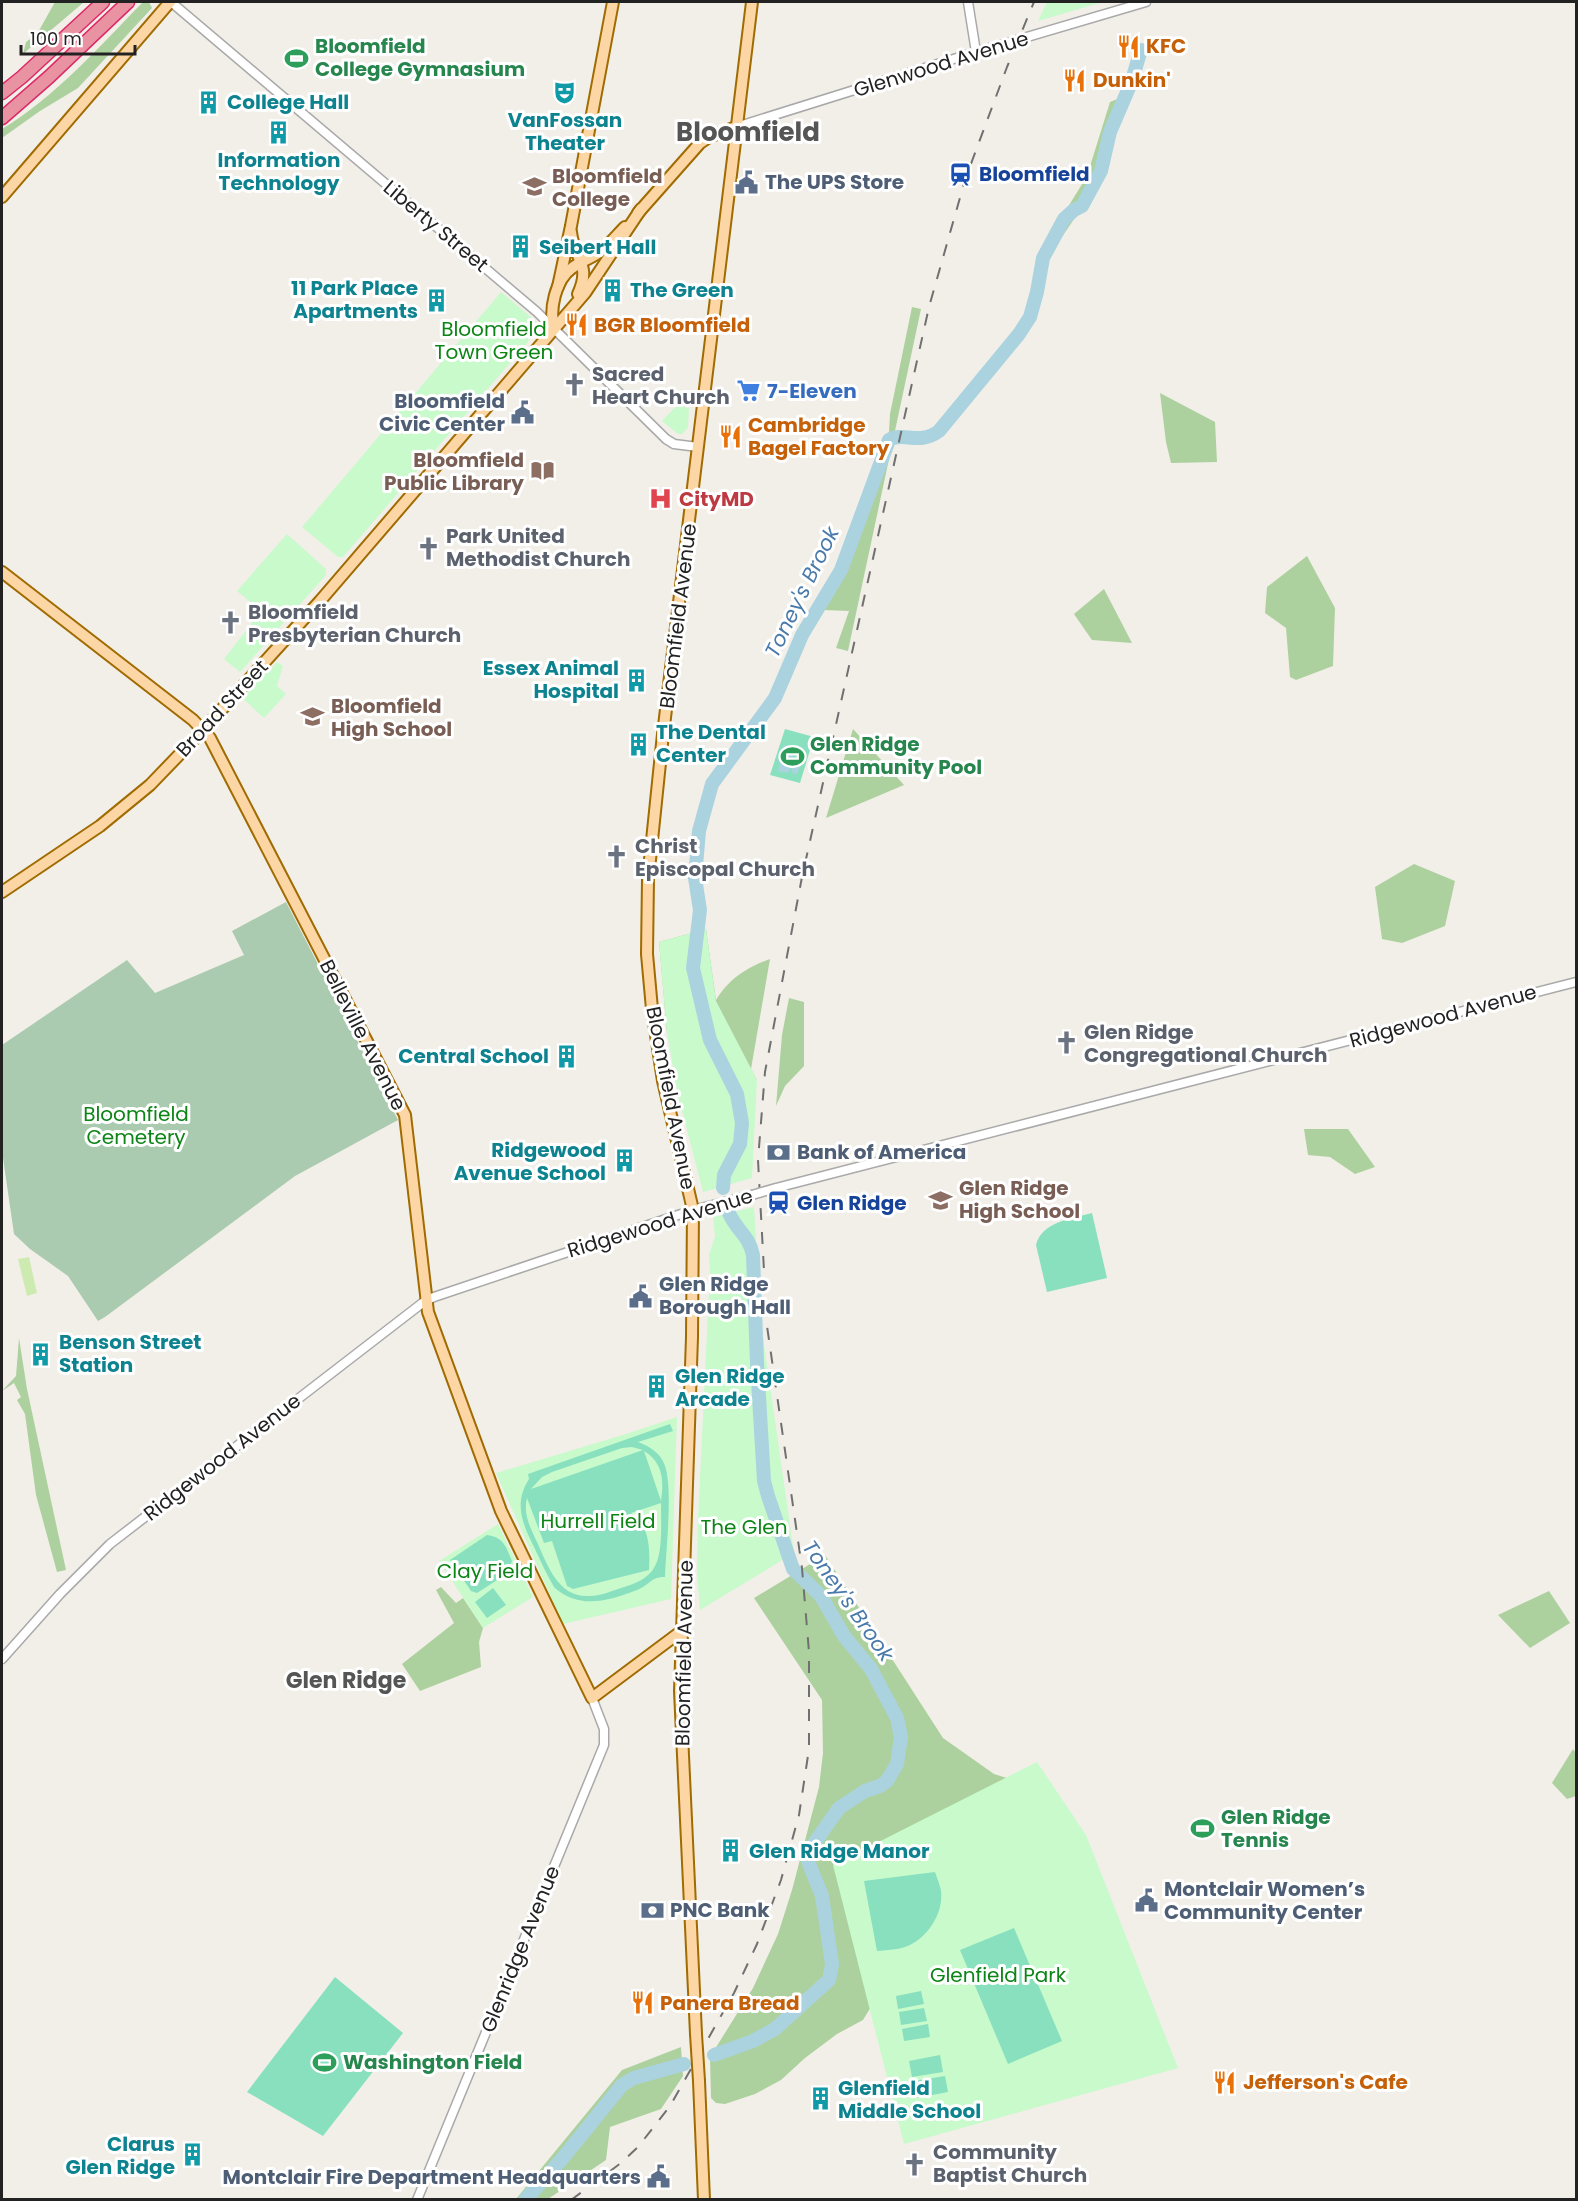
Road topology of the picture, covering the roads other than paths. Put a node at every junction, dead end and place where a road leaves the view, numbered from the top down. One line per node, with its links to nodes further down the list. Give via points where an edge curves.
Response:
1 (103, 2): 9 (highway)
2 (128, 2): 10 (highway)
3 (170, 2): 12 (main road); 18 (street, Liberty Street)
4 (613, 2): 14 (main road)
5 (752, 2): 11 (main road, Bloomfield Avenue)
6 (968, 2): 8 (street)
7 (1146, 2): 8 (street, Glenwood Avenue)
8 (976, 52): 11 (street, Glenwood Avenue)
9 (2, 93)
10 (2, 118)
11 (736, 128): 13 (main road, Broad Street, via 700,142); 19 (main road, Bloomfield Avenue)
12 (2, 197)
13 (641, 209): 15 (main road, Broad Street, via 604,248); 17 (main road, Broad Street)
14 (572, 226): 15 (main road, via 573,243); 16 (main road)
15 (582, 262): 16 (main road, Broad Street, via 566,273); 17 (main road, via 583,281)
16 (558, 287): 18 (main road)
17 (573, 306): 18 (main road, Broad Street)
18 (554, 329): 19 (street, Liberty Street, via 666,439); 21 (main road, Broad Street, via 320,601)
19 (698, 447): 24 (main road, Bloomfield Avenue, via 649,856 646,934 658,1053)
20 (2, 572): 21 (main road, Belleville Avenue)
21 (203, 730): 22 (main road, Broad Street, via 150,785 100,826); 25 (main road, Belleville Avenue, via 405,1115)
22 (2, 892)
23 (1576, 982): 24 (street, Ridgewood Avenue, bridge)
24 (693, 1210): 25 (street, Ridgewood Avenue); 26 (main road, Bloomfield Avenue)
25 (425, 1301): 27 (street, Ridgewood Avenue, via 110,1544); 28 (main road, Belleville Avenue, via 501,1512)
26 (683, 1630): 28 (main road); 30 (main road, Bloomfield Avenue, bridge, via 680,1691)
27 (2, 1659)
28 (592, 1698): 29 (street, Glenridge Avenue, via 604,1729 604,1745)
29 (417, 2199)
30 (704, 2199)

